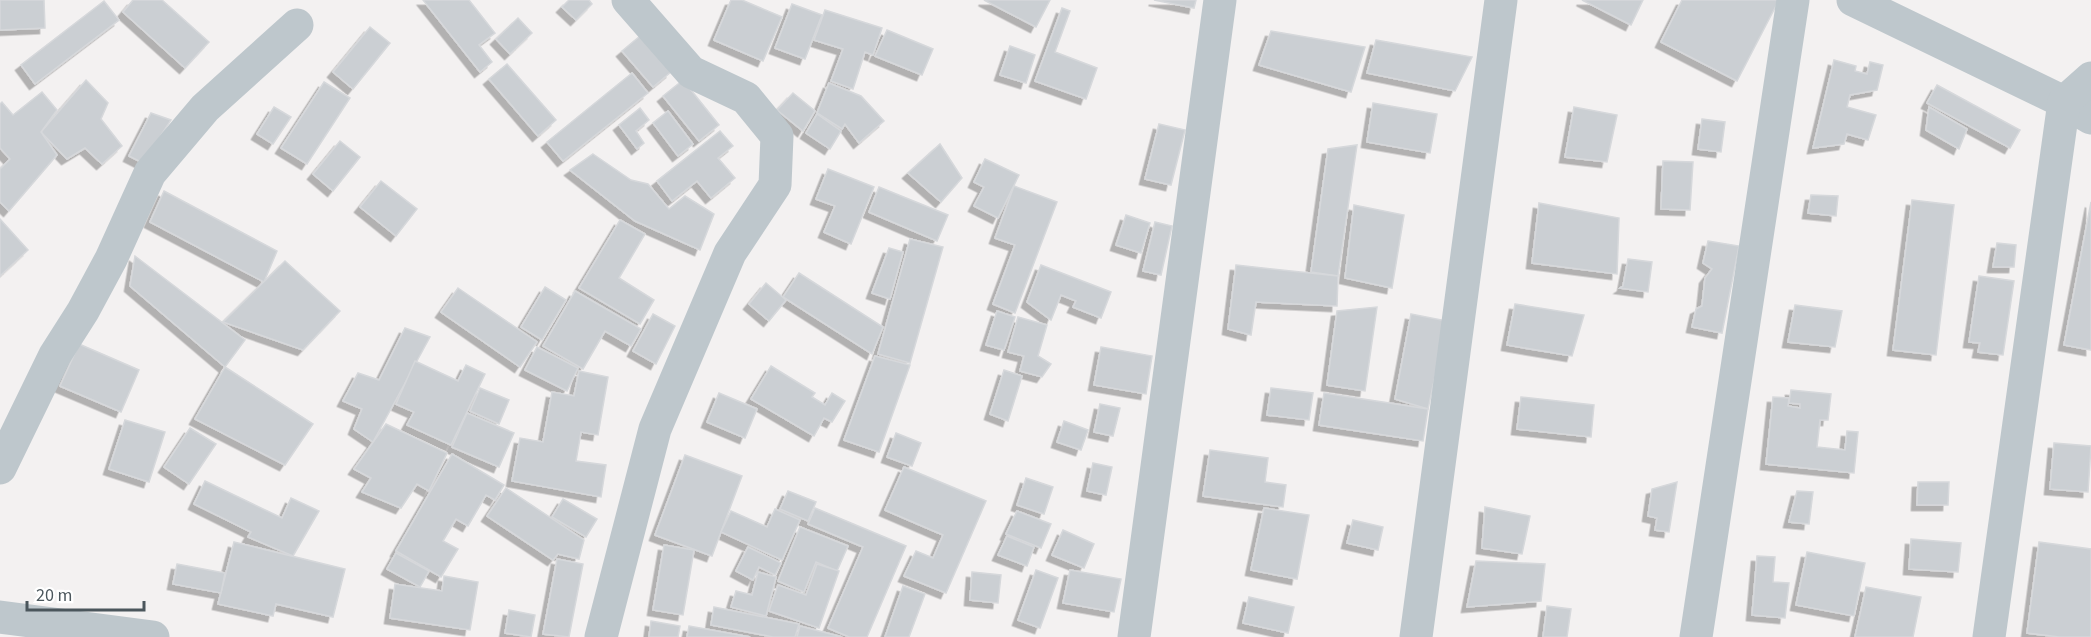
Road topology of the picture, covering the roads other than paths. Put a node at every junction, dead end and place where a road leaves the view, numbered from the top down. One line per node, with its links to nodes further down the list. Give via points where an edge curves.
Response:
1 (628, 0): 12 (street, via 691,72 746,98 777,136 776,165 775,185 730,253 655,429)
2 (1220, 0): 13 (street)
3 (1501, 0): 14 (street)
4 (1793, 0): 15 (street)
5 (1853, 0): 8 (street)
6 (297, 25): 9 (street, via 206,108 150,172 111,259 55,355)
7 (2091, 78): 8 (street)
8 (2077, 110): 16 (street)
9 (0, 468)
10 (0, 617): 11 (street)
11 (153, 637)
12 (601, 637)
13 (1134, 637)
14 (1416, 637)
15 (1696, 637)
16 (1989, 637)

